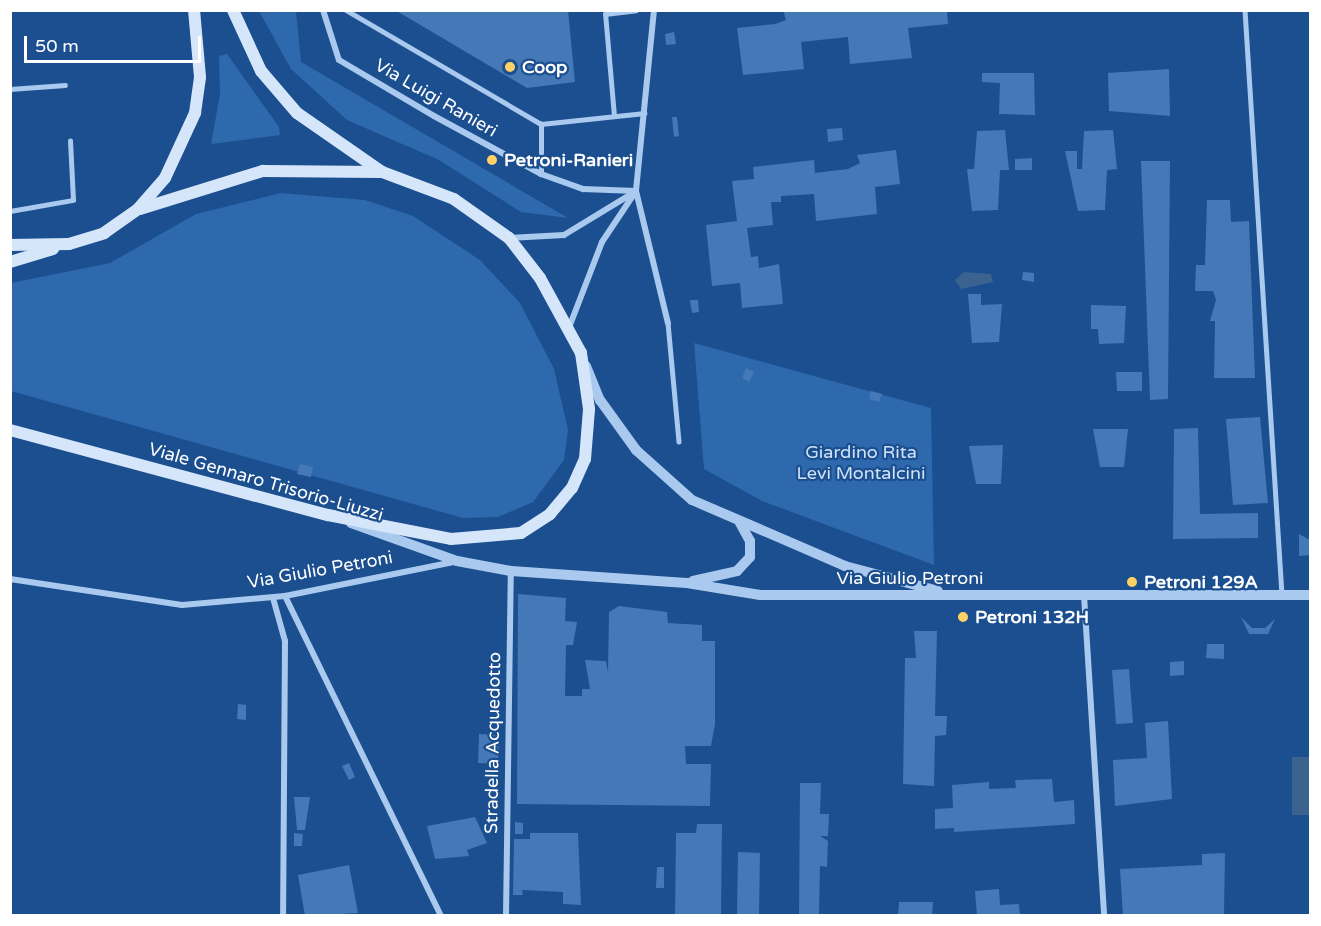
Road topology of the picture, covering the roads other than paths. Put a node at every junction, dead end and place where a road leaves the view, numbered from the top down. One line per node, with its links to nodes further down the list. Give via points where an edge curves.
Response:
1 (194, 10): 17 (main road, via 200,77 195,113 165,178)
2 (233, 10): 14 (main road, via 261,71 297,113)
3 (323, 10): 15 (street, Via Luigi Ranieri, via 339,60)
4 (346, 10): 12 (lane, Via Luigi Ranieri)
5 (636, 10): 11 (lane, via 605,14)
6 (654, 10): 10 (street)
7 (1245, 10): 38 (lane)
8 (65, 85): 9 (lane)
9 (10, 89)
10 (644, 113): 11 (lane); 16 (street)
11 (614, 116): 12 (lane)
12 (541, 124): 15 (lane)
13 (70, 141): 18 (lane, via 73,200)
14 (382, 172): 17 (main road, via 263,171); 19 (main road, via 454,199)
15 (541, 174): 16 (street, Via Luigi Ranieri, via 584,189)
16 (636, 191): 19 (street, via 564,235); 23 (street); 24 (street, via 602,242)
17 (138, 209): 20 (main road, via 104,233)
18 (10, 211)
19 (509, 238): 24 (main road)
20 (69, 244): 21 (main road); 22 (main road)
21 (10, 246)
22 (10, 262)
23 (668, 323): 29 (lane)
24 (570, 325): 25 (main road)
25 (581, 353): 30 (main road, via 589,409 585,459 572,488 550,514 521,533 451,539); 31 (street, via 600,400 636,450 692,500)
26 (10, 422): 28 (main road)
27 (10, 430): 28 (main road, Viale Gennaro Trisorio-Liuzzi)
28 (40, 438): 30 (main road, Viale Gennaro Trisorio-Liuzzi)
29 (679, 441)
30 (328, 515): 32 (street, Viale Gennaro Trisorio-Liuzzi)
31 (740, 523): 35 (street, via 750,541 750,556 737,571); 36 (street, via 845,566)
32 (457, 561): 33 (street, Viale Gennaro Trisorio-Liuzzi); 40 (street, Via Giulio Petroni)
33 (511, 572): 35 (street, Via Giulio Petroni); 44 (street, Stradella Acquedotto)
34 (10, 579): 41 (street, Via Giulio Petroni, via 182,605)
35 (687, 583): 36 (street, Via Giulio Petroni, via 760,595)
36 (953, 595): 37 (street, Via Giulio Petroni)
37 (1084, 595): 38 (street, Via Giulio Petroni); 45 (street)
38 (1282, 595): 39 (street, Via Giulio Petroni)
39 (1311, 595)
40 (285, 596): 41 (street, Via Giulio Petroni); 43 (street)
41 (273, 598): 42 (street, via 285,641)
42 (283, 915)
43 (441, 915)
44 (506, 915)
45 (1104, 915)

